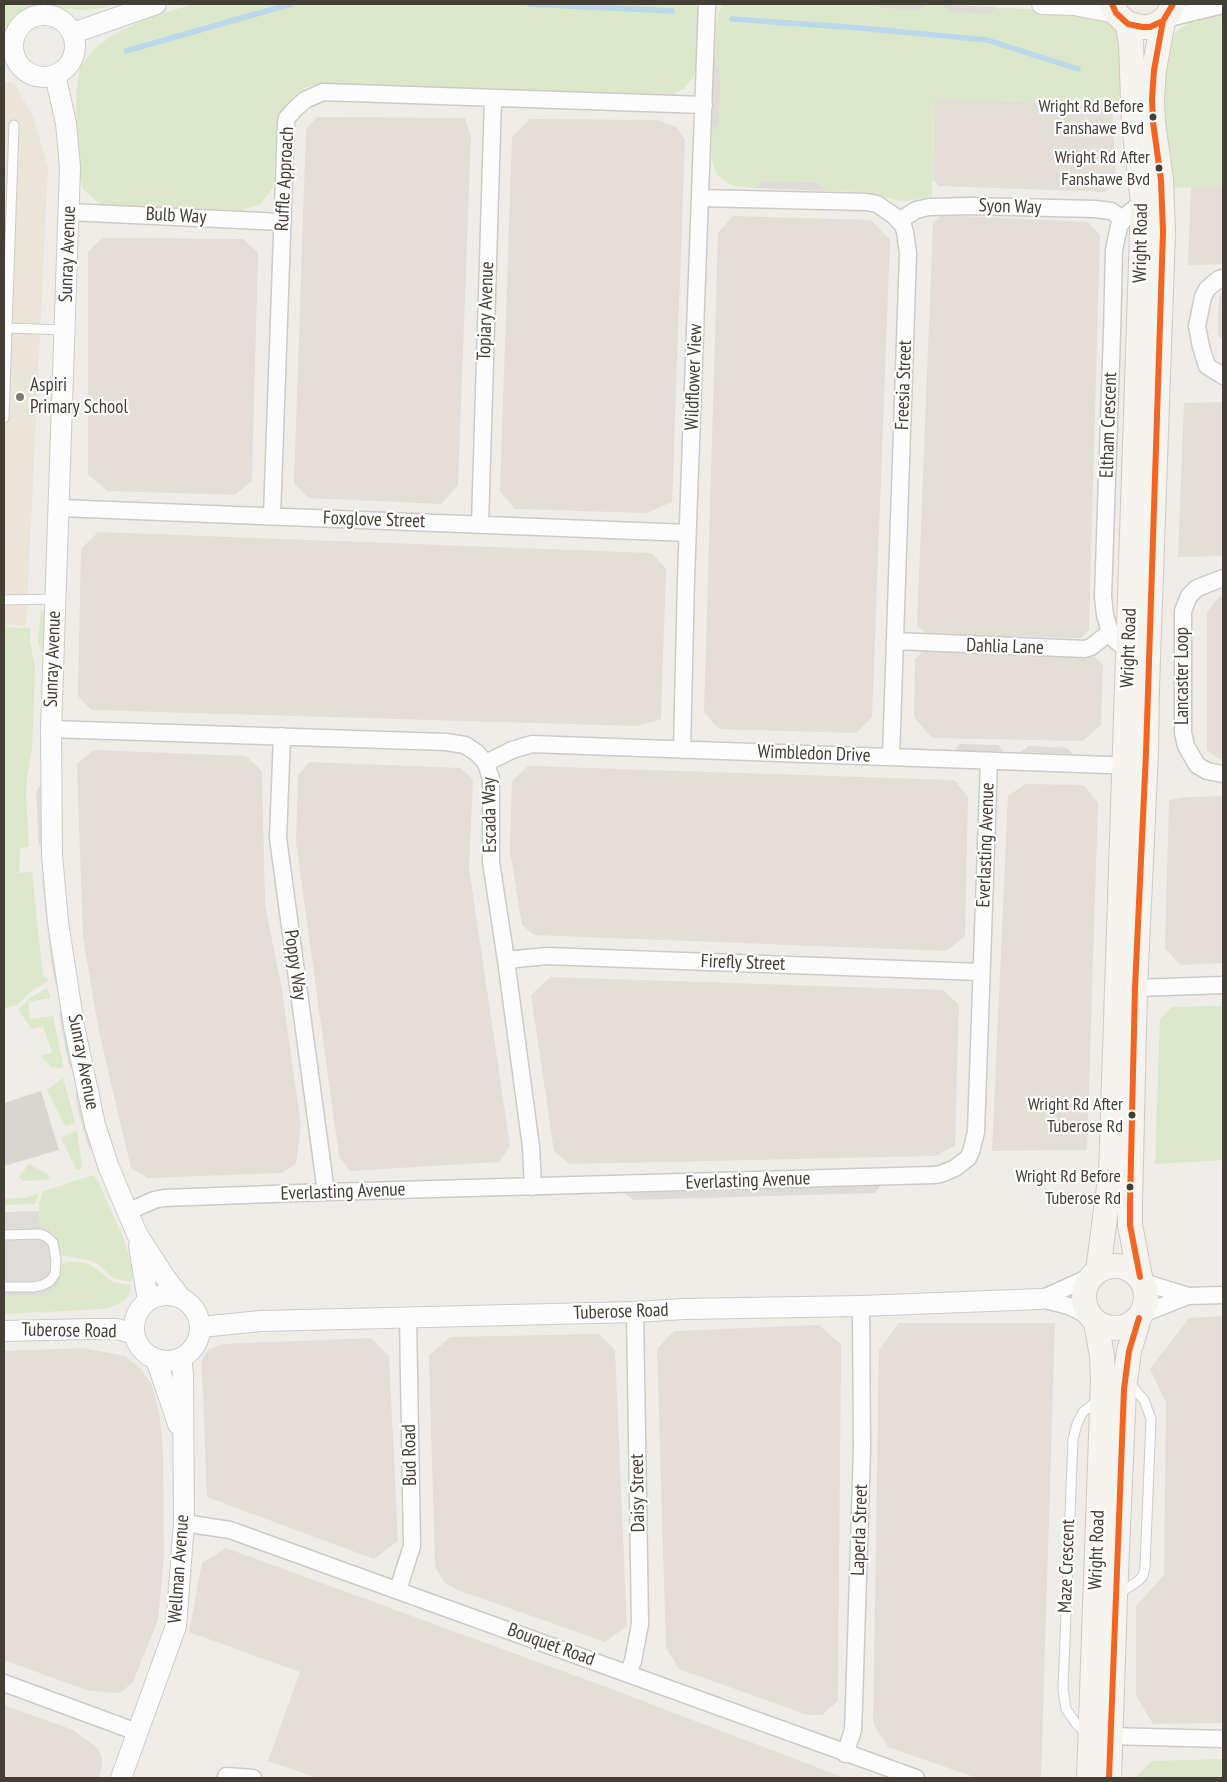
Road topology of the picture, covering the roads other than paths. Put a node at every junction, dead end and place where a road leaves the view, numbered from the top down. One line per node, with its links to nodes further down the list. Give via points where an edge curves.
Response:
1 (156, 4): 7 (street)
2 (708, 4): 11 (street, Wildflower View)
3 (1042, 4): 5 (street, via 1074,5)
4 (1223, 5): 6 (street)
5 (1119, 13): 6 (main road, via 1135,26 1150,27); 14 (main road, Wright Road, via 1131,44 1134,124)
6 (1167, 14): 40 (main road, Wright Road, via 1154,70 1152,100 1164,232 1147,688)
7 (73, 33): 8 (street, via 61,19 52,15 33,17 18,28); 9 (street, via 75,48 71,62)
8 (9, 56): 9 (street, via 36,76)
9 (55, 75): 15 (street, Sunray Avenue, via 69,145)
10 (493, 98): 11 (street, Ruffle Approach); 18 (street, Ruffle Approach, via 323,92 305,100 286,123); 26 (street, Topiary Avenue)
11 (704, 105): 13 (street, Wildflower View)
12 (14, 125): 20 (lane)
13 (700, 198): 17 (street, via 867,202 886,209); 27 (street, Wildflower View)
14 (1143, 202): 16 (street); 33 (main road, Wright Road)
15 (69, 212): 18 (street, Bulb Way); 21 (street, Sunray Avenue)
16 (1123, 219): 17 (street, Syon Way, via 1110,211 1095,209 963,206 929,207); 31 (street, Eltham Crescent, via 1114,250 1104,557 1103,596)
17 (899, 220): 32 (street, Freesia Street, via 909,246)
18 (283, 222): 25 (street, Ruffle Approach)
19 (1223, 278): 22 (street, via 1207,289 1197,326 1207,366)
20 (7, 328): 21 (lane); 23 (lane)
21 (65, 330): 24 (street, Sunray Avenue)
22 (1223, 376)
23 (4, 418)
24 (60, 508): 25 (street, Foxglove Street); 29 (street, Sunray Avenue)
25 (272, 516): 26 (street, Foxglove Street)
26 (480, 524): 27 (street, Foxglove Street)
27 (688, 533): 36 (street, Wildflower View)
28 (1223, 578): 41 (street, Lancaster Loop, via 1198,588 1184,604 1183,733 1197,765)
29 (55, 599): 30 (lane); 34 (street, Sunray Avenue)
30 (4, 600)
31 (1110, 632): 32 (street, Dahlia Lane, via 1084,649); 33 (street, Eltham Crescent)
32 (895, 642): 37 (street, Freesia Street)
33 (1128, 651): 40 (main road, Wright Road)
34 (51, 729): 35 (street, Escada Way); 48 (street, Sunray Avenue, via 52,855 74,1026 95,1124)
35 (282, 736): 39 (street, Escada Way, via 457,743 472,748); 47 (street, Poppy Way, via 278,838)
36 (682, 750): 37 (street, Wimbledon Drive); 39 (street, Wimbledon Drive, via 532,744)
37 (891, 757): 38 (street, Wimbledon Drive)
38 (989, 761): 40 (street, Wimbledon Drive); 43 (street, Everlasting Avenue)
39 (486, 763): 42 (street, Escada Way, via 491,779 491,862)
40 (1135, 766): 45 (main road, Wright Road); 51 (main road, Wright Road, via 1111,1172)
41 (1223, 774)
42 (506, 960): 43 (street, Firefly Street, via 547,956); 46 (street, Escada Way, via 531,1146)
43 (980, 972): 46 (street, Everlasting Avenue, via 974,1146 968,1158 949,1172 924,1176)
44 (1223, 985): 45 (street)
45 (1135, 988): 52 (main road, Wright Road, via 1130,1225)
46 (533, 1187): 47 (street, Everlasting Avenue)
47 (326, 1192): 48 (street, Everlasting Avenue, via 164,1198)
48 (127, 1212): 49 (street, Sunray Avenue)
49 (137, 1234): 56 (street, Sunray Avenue); 58 (street, Sunray Avenue)
50 (4, 1235): 53 (lane, via 40,1234 47,1237 53,1243 56,1260 55,1274 43,1285)
51 (1095, 1274): 52 (main road, via 1115,1266 1124,1267); 57 (street, Tuberose Road); 63 (main road, via 1088,1282 1084,1296 1087,1311)
52 (1141, 1280): 55 (street); 61 (main road, via 1147,1298)
53 (4, 1287)
54 (1223, 1295): 55 (street)
55 (1188, 1296): 61 (street)
56 (180, 1297): 58 (street, via 169,1294); 64 (street, via 195,1309)
57 (1041, 1299): 59 (street, Tuberose Road); 63 (street, Tuberose Road, via 1069,1306)
58 (148, 1300): 66 (street, via 136,1315)
59 (861, 1306): 60 (street, Tuberose Road); 77 (street, Laperla Street, via 862,1449 853,1730)
60 (635, 1312): 62 (street, Tuberose Road); 72 (street, Daisy Street, via 640,1624)
61 (1140, 1316): 63 (main road, via 1123,1328 1114,1329); 75 (main road, Wright Road, via 1129,1351 1125,1380 1115,1597)
62 (408, 1318): 64 (street, Tuberose Road, via 261,1321); 71 (street, Bud Road, via 412,1546)
63 (1094, 1320): 75 (main road, Wright Road, via 1102,1356)
64 (200, 1327): 67 (street, via 196,1345)
65 (4, 1330): 66 (street, Tuberose Road, via 117,1329)
66 (134, 1334): 68 (street, via 142,1349)
67 (181, 1358): 68 (street); 69 (street, Wellman Avenue)
68 (156, 1359): 69 (street, Wellman Avenue)
69 (183, 1440): 70 (street, Wellman Avenue)
70 (184, 1524): 71 (street, Bouquet Road, via 230,1530); 74 (street, Wellman Avenue, via 176,1626)
71 (398, 1590): 72 (street, Bouquet Road)
72 (628, 1673): 77 (street, Bouquet Road)
73 (4, 1683): 74 (street)
74 (137, 1732): 79 (street, Wellman Avenue)
75 (1100, 1736): 76 (street); 82 (main road, Wright Road); 83 (main road, Wright Road)
76 (1223, 1739)
77 (846, 1754): 81 (street, Bouquet Road)
78 (226, 1776): 80 (street)
79 (121, 1778)
80 (254, 1778)
81 (916, 1778)
82 (1089, 1778)
83 (1109, 1778)

